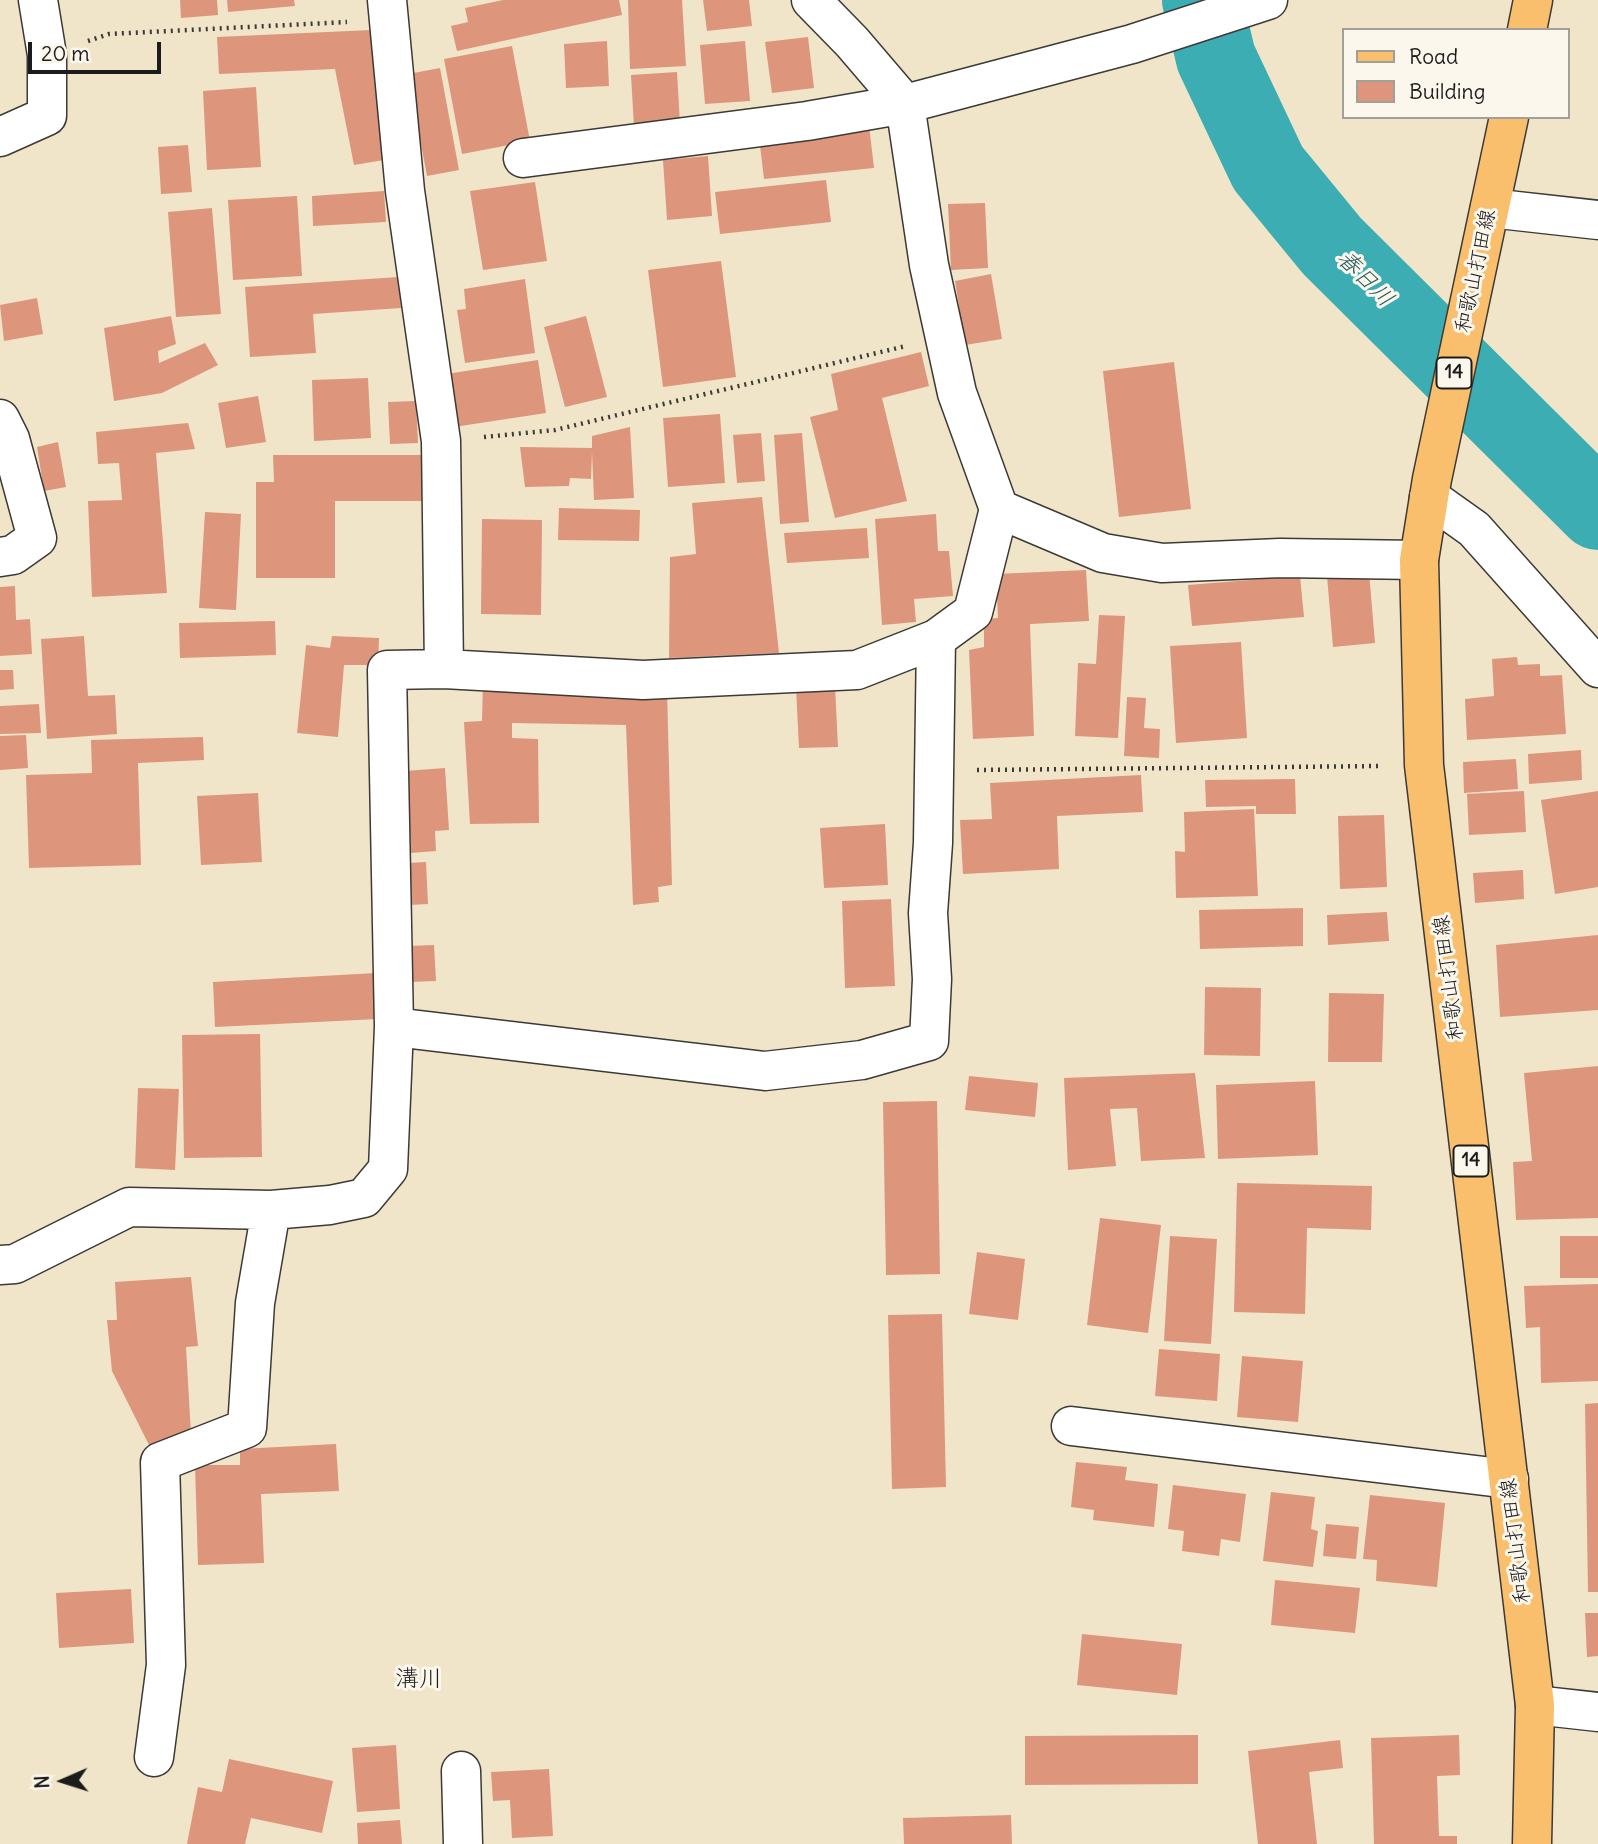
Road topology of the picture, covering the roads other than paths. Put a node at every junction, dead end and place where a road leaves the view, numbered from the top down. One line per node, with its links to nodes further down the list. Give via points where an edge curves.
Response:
1 (38, 0): 9 (street, via 47,55 47,116)
2 (811, 0): 7 (street)
3 (1268, 0): 7 (street, via 1132,44)
4 (1533, 0): 6 (main road)
5 (388, 10): 20 (street, via 405,191 441,441)
6 (1527, 28)
7 (905, 104): 10 (street); 15 (street, via 929,265 957,394)
8 (1509, 119): 11 (main road, 和歌山打田線 / 14)
9 (0, 137)
10 (523, 158)
11 (1490, 208): 12 (street); 14 (main road, 和歌山打田線 / 14)
12 (1598, 220)
13 (0, 419): 16 (street, via 10,439 37,538 13,555)
14 (1430, 488): 17 (main road, 和歌山打田線 / 14); 19 (street, via 1474,529)
15 (999, 509): 17 (street, via 1103,553 1162,563 1280,558); 18 (street, via 973,612)
16 (0, 557)
17 (1419, 560): 25 (main road, 和歌山打田線 / 14, via 1424,765)
18 (936, 639): 20 (street, via 857,670 643,680); 21 (street, via 929,1041 862,1060 765,1071)
19 (1598, 668)
20 (444, 669): 21 (street, via 387,670)
21 (394, 1027): 22 (street, via 388,1168 364,1198)
22 (271, 1210): 23 (street, via 129,1207 15,1264); 28 (street, via 255,1303 247,1428 160,1462 166,1665)
23 (0, 1265)
24 (1071, 1426): 25 (street)
25 (1509, 1479): 26 (main road, 和歌山打田線 / 14)
26 (1535, 1706): 27 (street); 31 (main road, 和歌山打田線 / 14)
27 (1598, 1712)
28 (154, 1757)
29 (461, 1771): 30 (street)
30 (463, 1844)
31 (1532, 1844)

